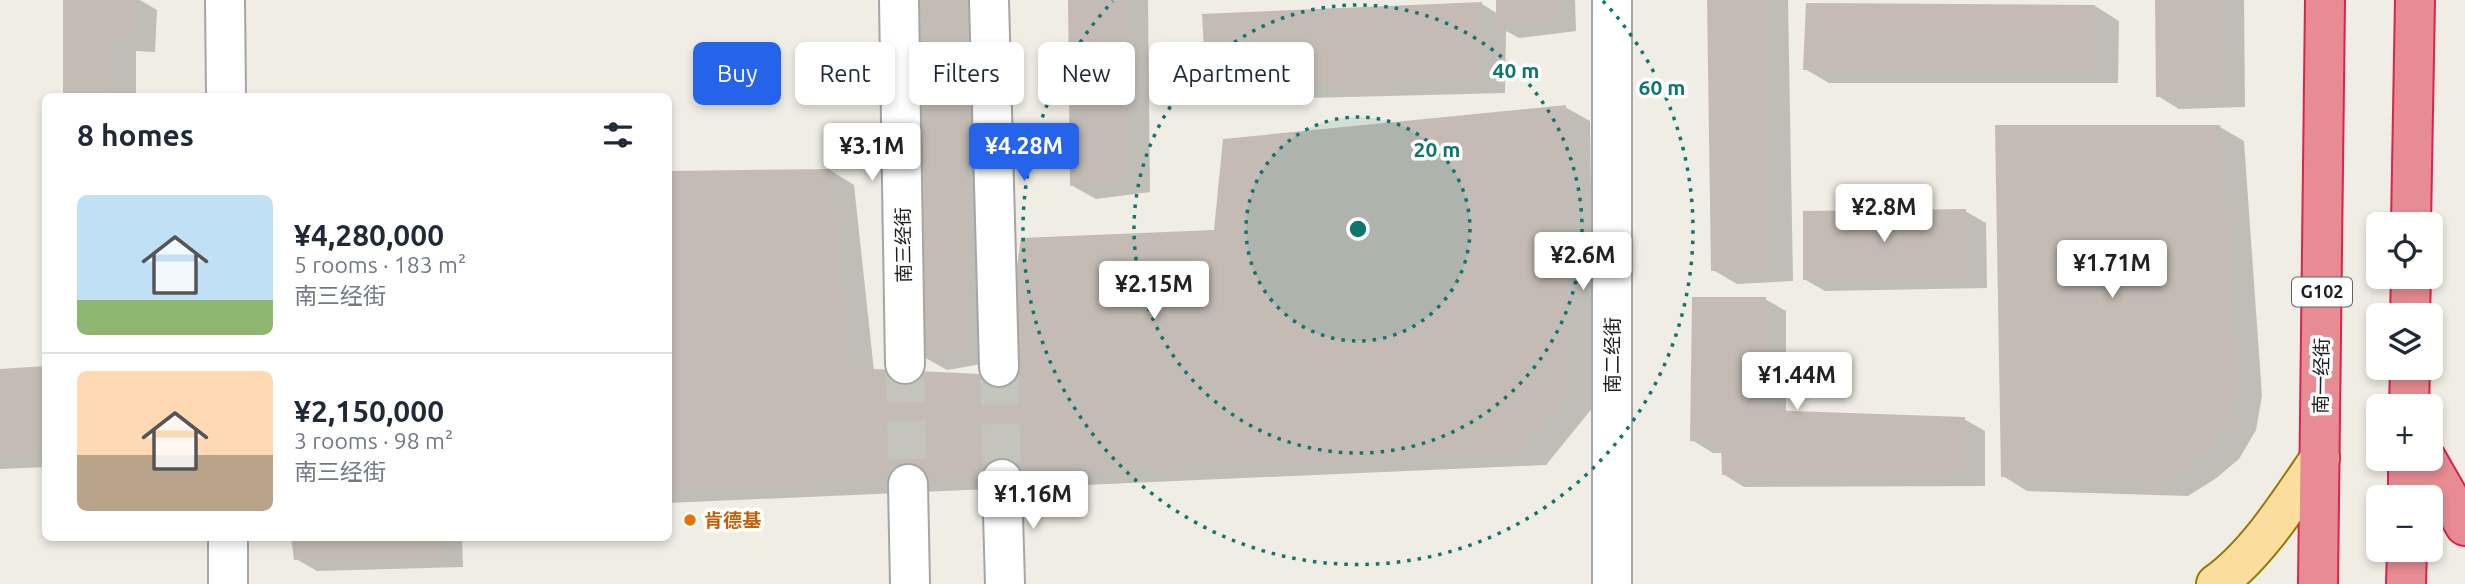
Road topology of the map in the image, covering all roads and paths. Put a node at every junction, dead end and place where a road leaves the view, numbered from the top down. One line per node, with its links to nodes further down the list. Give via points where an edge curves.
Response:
1 (225, 0): 7 (street)
2 (899, 0): 9 (street, 南三经街)
3 (989, 0): 10 (street)
4 (1612, 0): 21 (street, 南二经街)
5 (2325, 0): 11 (highway, 南一经街 / G102)
6 (2414, 0): 8 (highway)
7 (226, 93)
8 (2412, 212)
9 (905, 364)
10 (999, 367)
11 (2320, 458): 22 (main road, via 2277,519 2233,572); 23 (highway, 南一经街 / G102)
12 (2433, 471): 15 (highway)
13 (1002, 479): 20 (street)
14 (908, 484): 19 (street)
15 (2465, 526)
16 (228, 541): 18 (street)
17 (2407, 562): 24 (highway)
18 (228, 584)
19 (909, 584)
20 (1005, 584)
21 (1612, 584)
22 (2216, 584)
23 (2318, 584)
24 (2406, 584)

